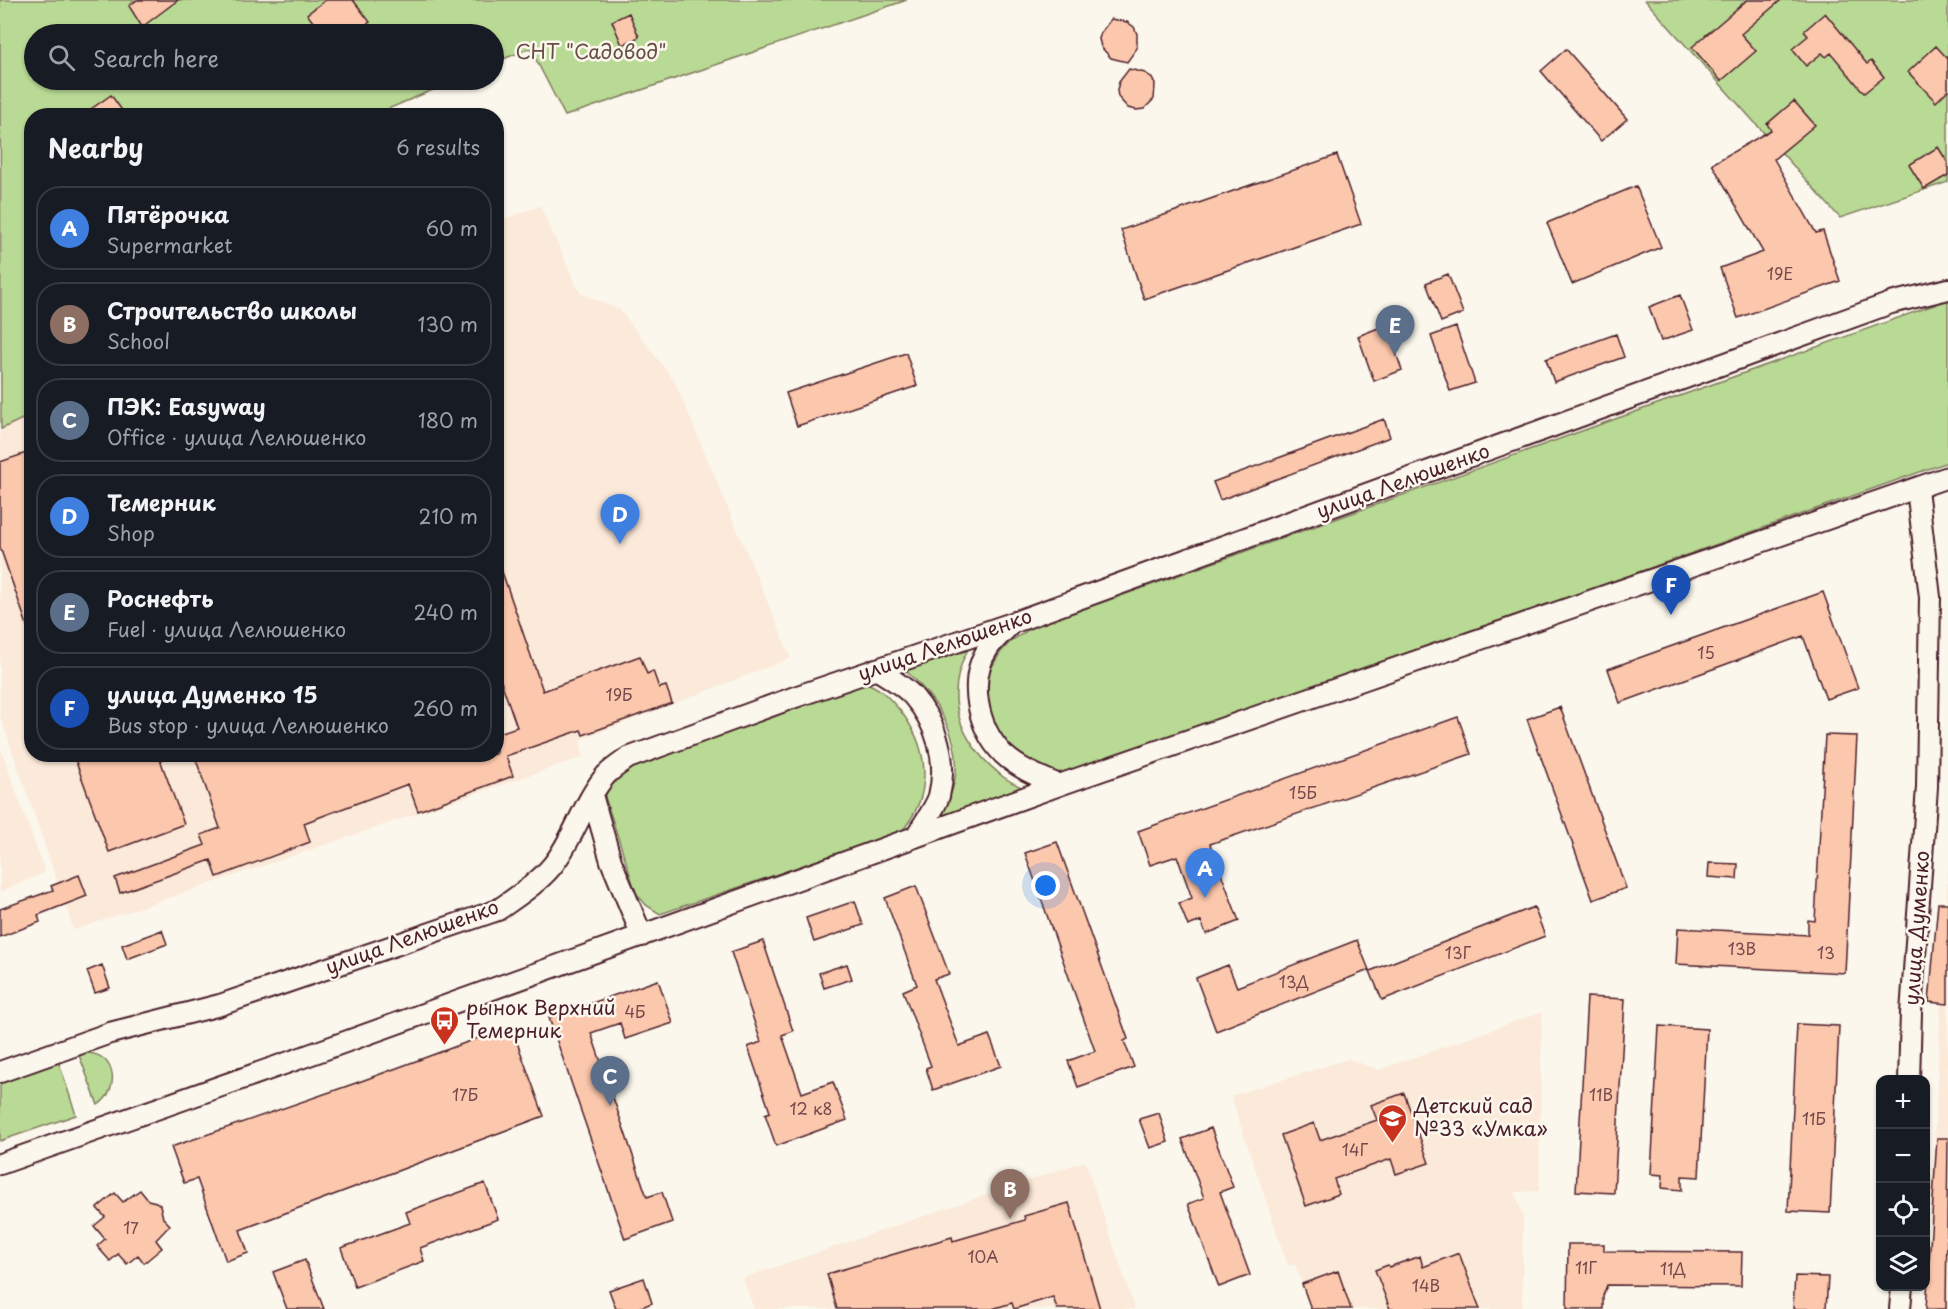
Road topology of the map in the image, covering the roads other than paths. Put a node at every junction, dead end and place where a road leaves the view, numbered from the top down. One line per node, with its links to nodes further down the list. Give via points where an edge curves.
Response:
1 (1948, 289): 4 (street, улица Лелюшенко, via 1891,303)
2 (1948, 477): 3 (street)
3 (1917, 489): 6 (street); 11 (street, улица Думенко, via 1930,597 1927,788)
4 (1012, 623): 5 (street, улица Лелюшенко); 6 (street, via 982,660 977,702 987,731 1003,753 1027,771)
5 (876, 669): 7 (street, улица Лелюшенко, via 628,758 607,775); 8 (street, via 913,695 936,732 943,759 938,798)
6 (1059, 785): 8 (street)
7 (592, 795): 9 (street, via 611,861); 10 (street, улица Лелюшенко, via 552,867 498,909 220,1005 110,1034)
8 (916, 836): 9 (street)
9 (642, 936): 12 (street)
10 (0, 1072)
11 (1909, 1075)
12 (0, 1164)
13 (1902, 1291): 14 (street)
14 (1900, 1309)

